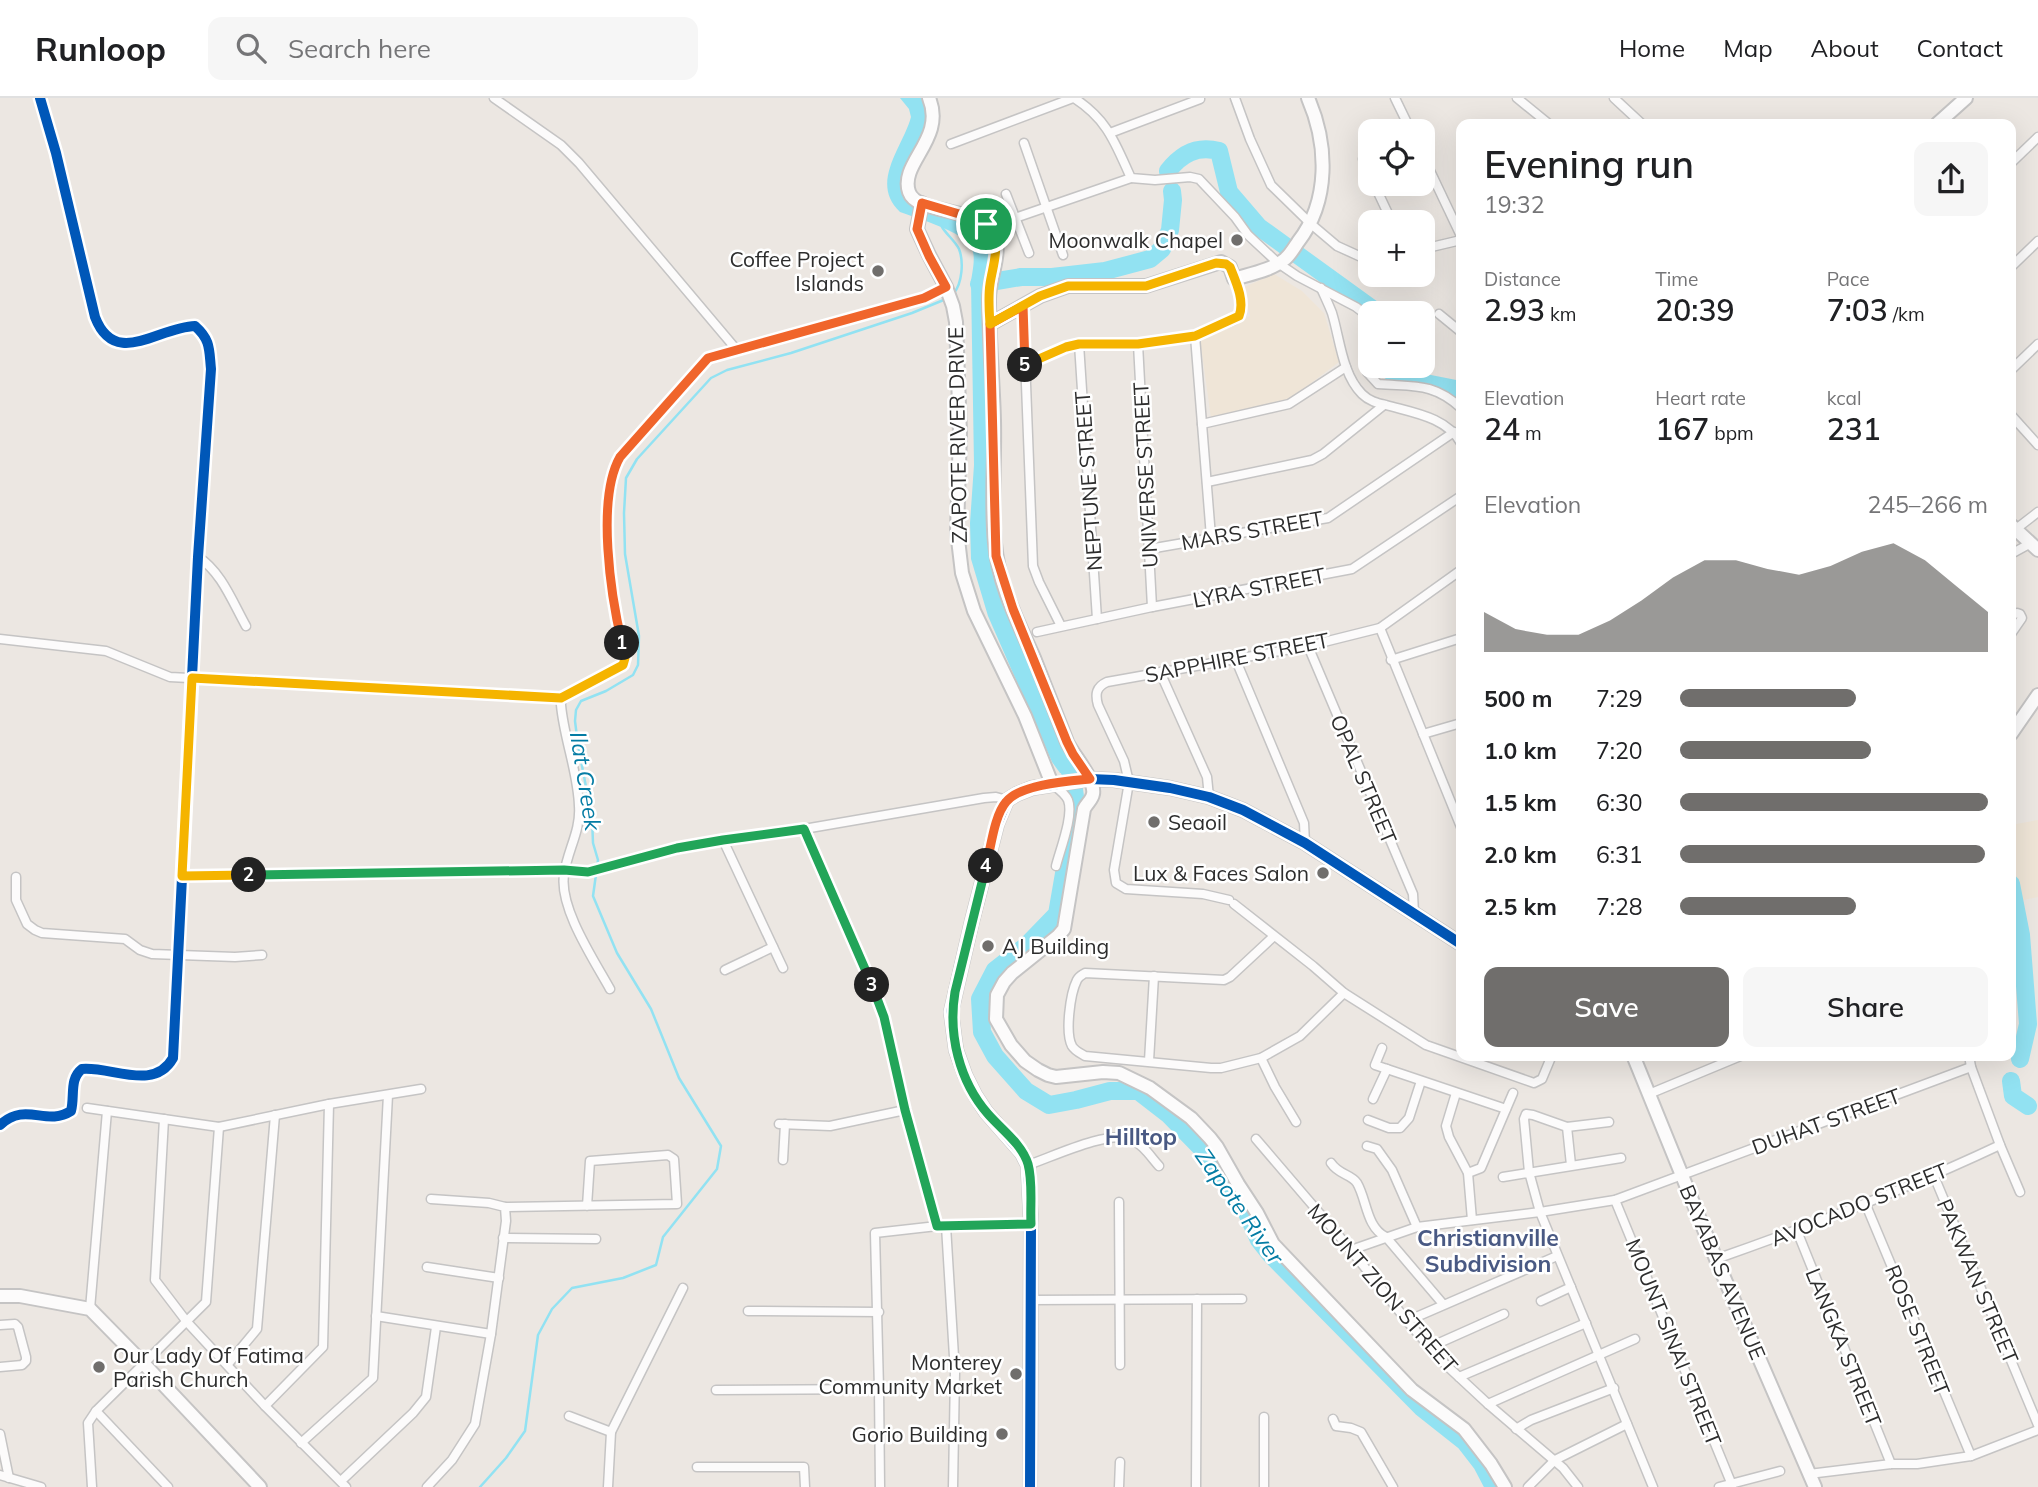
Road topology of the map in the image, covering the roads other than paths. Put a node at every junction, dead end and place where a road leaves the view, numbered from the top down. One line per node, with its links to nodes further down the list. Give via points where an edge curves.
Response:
1 (40, 98): 68 (street, via 100,329 120,344 195,326 209,345)
2 (494, 98): 48 (street, via 579,163)
3 (929, 98): 24 (main road, via 934,122 908,184 910,195)
4 (1074, 98): 16 (street); 19 (street)
5 (1235, 98): 27 (street, via 1271,185)
6 (1308, 98): 27 (main road, via 1319,130 1322,162 1320,196)
7 (1395, 98): 12 (street)
8 (1517, 98): 13 (street)
9 (1614, 98): 14 (street)
10 (1966, 98): 15 (main road)
11 (1200, 99): 16 (street)
12 (1405, 119)
13 (1543, 119)
14 (1637, 119)
15 (1943, 119)
16 (1110, 133): 21 (street)
17 (2038, 137): 20 (street)
18 (1024, 143): 25 (street)
19 (951, 144)
20 (2016, 158)
21 (1131, 178): 25 (street); 35 (street, via 1199,179 1248,236)
22 (1435, 182): 28 (street)
23 (1006, 194): 26 (street)
24 (922, 204): 39 (main road, ZAPOTE RIVER DRIVE, via 917,222 920,238); 42 (main road, ZAPOTE RIVER DRIVE, via 976,219 993,233)
25 (1046, 207): 26 (street); 33 (street)
26 (1015, 218): 32 (street)
27 (1311, 224): 34 (street, via 1337,246); 35 (main road)
28 (1456, 227)
29 (1456, 239): 31 (street)
30 (2038, 241): 36 (street)
31 (1435, 246)
32 (1028, 253)
33 (1063, 255)
34 (1358, 256)
35 (1282, 260): 37 (main road); 38 (street, via 1297,276)
36 (2016, 262)
37 (1234, 279): 40 (main road, via 1226,264 1216,263 1146,286 1068,286); 44 (street, via 1242,305 1239,316)
38 (1321, 288): 51 (street); 52 (street, via 1365,314 1364,362 1378,384 1427,387)
39 (947, 289): 48 (street); 92 (main road, ZAPOTE RIVER DRIVE, via 956,323 957,531 962,573 974,611)
40 (1023, 306): 42 (main road); 50 (street)
41 (1439, 314): 43 (street)
42 (990, 324): 90 (main road, ZAPOTE RIVER DRIVE, via 996,556 1013,609)
43 (1456, 328)
44 (1195, 336): 46 (street); 55 (street)
45 (1079, 344): 46 (street); 50 (street); 72 (street, NEPTUNE STREET)
46 (1138, 344): 66 (street, UNIVERSE STREET)
47 (2038, 344): 49 (street)
48 (736, 349): 86 (street, via 701,364 617,462 608,510 608,544 611,590 625,662)
49 (2016, 365)
50 (1025, 366): 74 (street, via 1033,566)
51 (1346, 367): 53 (street, via 1361,393); 55 (street, via 1289,404)
52 (1456, 403)
53 (1384, 405): 56 (street, via 1434,419); 59 (street, via 1312,460)
54 (2016, 420): 58 (street)
55 (1202, 424): 59 (street)
56 (1454, 432): 57 (street); 64 (street, MARS STREET, via 1328,518)
57 (1456, 435)
58 (2038, 444)
59 (1207, 482): 64 (street)
60 (1456, 499): 70 (street, LYRA STREET, via 1352,569)
61 (2038, 512): 62 (street)
62 (2016, 525)
63 (2016, 530): 65 (main road)
64 (1211, 537): 66 (street, MARS STREET)
65 (2034, 547): 67 (street)
66 (1149, 549): 70 (street, UNIVERSE STREET)
67 (2016, 552)
68 (198, 557): 73 (street, via 217,575); 84 (street)
69 (1456, 574): 76 (street)
70 (1152, 607): 72 (street, LYRA STREET)
71 (2016, 614): 75 (street, via 2022,618)
72 (1097, 619): 74 (street, LYRA STREET)
73 (246, 626)
74 (1061, 626): 77 (street, LYRA STREET)
75 (2016, 627)
76 (1380, 628): 80 (street, SAPPHIRE STREET); 82 (street)
77 (1037, 632)
78 (0, 639): 84 (street, via 106,651 170,677)
79 (1456, 640): 82 (street)
80 (1308, 646): 81 (street, SAPPHIRE STREET); 103 (street, OPAL STREET, via 1413,894)
81 (1235, 659): 83 (street, SAPPHIRE STREET); 98 (street, via 1304,823)
82 (1391, 660): 89 (street)
83 (1160, 672): 91 (street, SAPPHIRE STREET, via 1107,682 1097,690 1098,705); 93 (street, via 1207,777)
84 (192, 678): 86 (street); 101 (street)
85 (2038, 695): 88 (main road)
86 (561, 698): 100 (street, via 579,806 579,824)
87 (1456, 724): 89 (street)
88 (2016, 727)
89 (1423, 734): 95 (street)
90 (1086, 779): 91 (main road); 92 (main road); 248 (main road, via 1093,796 1084,809 1064,929 1004,982 996,1012 1002,1031 1038,1070 1056,1077 1119,1073 1150,1088 1191,1118 1217,1147 1273,1244 1412,1390 1473,1438)
91 (1129, 782): 93 (main road); 104 (street, via 1114,870 1116,883 1126,889 1203,894 1231,902)
92 (1058, 783): 94 (main road); 99 (street, via 1069,806)
93 (1209, 797): 98 (main road)
94 (1007, 800): 96 (street, via 984,798); 151 (main road, via 955,992 952,1031 975,1095)
95 (1456, 815)
96 (804, 829): 97 (street); 134 (street, via 874,989)
97 (723, 840): 100 (street, via 588,872); 106 (street)
98 (1305, 843): 103 (main road)
99 (1056, 866)
100 (564, 870): 101 (street); 112 (street, via 565,899)
101 (182, 876): 108 (street)
102 (16, 877): 108 (street, via 16,900 35,930 116,937 152,954)
103 (1414, 913): 105 (main road)
104 (1273, 937): 111 (street, via 1224,980); 113 (street)
105 (1456, 941)
106 (773, 947): 109 (street); 110 (street)
107 (262, 955): 108 (street)
108 (177, 956): 142 (street, via 169,1065 154,1076 82,1069 74,1078 71,1111 55,1117 18,1114)
109 (783, 968)
110 (725, 970)
111 (1154, 976): 117 (street); 117 (street, via 1085,973 1077,981 1070,1006 1069,1036 1079,1053)
112 (610, 989)
113 (1344, 993): 115 (street, via 1426,1045); 116 (street, via 1300,1036)
114 (1382, 1048): 124 (street, via 1375,1065)
115 (1456, 1056)
116 (1261, 1058): 117 (street, via 1221,1068); 140 (street)
117 (1149, 1061)
118 (1471, 1061): 119 (street, via 1534,1083 1542,1079)
119 (1550, 1061)
120 (1635, 1061): 129 (main road, BAYABAS AVENUE)
121 (1729, 1061): 129 (street)
122 (1970, 1061): 123 (street)
123 (1971, 1066): 146 (street); 156 (street, DUHAT STREET)
124 (1387, 1069): 125 (street); 131 (street)
125 (1421, 1081): 127 (street); 139 (street, via 1409,1118 1400,1128)
126 (421, 1089): 130 (street)
127 (1456, 1093): 135 (street); 155 (street, via 1446,1126)
128 (1513, 1093): 135 (street)
129 (1649, 1094): 156 (main road, BAYABAS AVENUE)
130 (388, 1095): 132 (street); 193 (street)
131 (1373, 1099)
132 (329, 1104): 137 (street); 212 (street, via 323,1347)
133 (87, 1108): 136 (street)
134 (905, 1110): 149 (street, via 830,1126 782,1124); 169 (street)
135 (1506, 1110): 155 (street, via 1481,1168)
136 (107, 1111): 138 (street); 189 (street)
137 (275, 1115): 143 (street); 204 (street, via 257,1329)
138 (164, 1119): 143 (street); 195 (street, via 155,1280)
139 (1368, 1120)
140 (1296, 1122)
141 (1609, 1122): 144 (street)
142 (0, 1125)
143 (219, 1127): 195 (street, via 206,1302)
144 (1567, 1127): 153 (street); 154 (street, via 1526,1114)
145 (1256, 1139): 175 (street, MOUNT ZION STREET)
146 (2000, 1145): 157 (street, AVOCADO STREET); 159 (street)
147 (1367, 1146): 170 (street, via 1377,1149 1392,1170)
148 (1621, 1158): 153 (street)
149 (783, 1160)
150 (1331, 1163): 172 (street, via 1356,1181 1374,1226)
151 (1028, 1165): 152 (street, via 1112,1137 1140,1144); 168 (main road)
152 (1159, 1166)
153 (1571, 1166): 154 (street)
154 (1529, 1172): 158 (street); 166 (street)
155 (1468, 1173): 167 (street)
156 (1682, 1174): 161 (street, DUHAT STREET); 177 (main road, BAYABAS AVENUE)
157 (1934, 1176): 163 (street, AVOCADO STREET); 218 (street, PAKWAN STREET)
158 (1503, 1177)
159 (2020, 1192)
160 (431, 1199): 165 (street)
161 (1615, 1200): 166 (street, DUHAT STREET); 233 (street, MOUNT SINAI STREET)
162 (1119, 1202): 186 (street)
163 (1866, 1205): 171 (street, AVOCADO STREET); 224 (street, ROSE STREET)
164 (587, 1206): 164 (street, via 677,1204 674,1159 668,1155 590,1161); 165 (street)
165 (505, 1207): 173 (street)
166 (1540, 1212): 167 (street, DUHAT STREET); 176 (street)
167 (1472, 1220): 170 (street, DUHAT STREET)
168 (1031, 1224): 169 (street); 185 (main road)
169 (941, 1226): 191 (street, via 876,1233); 242 (street, via 955,1374)
170 (1417, 1227): 172 (street, DUHAT STREET)
171 (1797, 1231): 177 (street, AVOCADO STREET); 227 (street, LANGKA STREET)
172 (1386, 1237): 175 (street, DUHAT STREET); 188 (street)
173 (503, 1238): 174 (street); 179 (street)
174 (596, 1239)
175 (1351, 1250): 194 (street, MOUNT ZION STREET)
176 (1557, 1256): 180 (street); 188 (street)
177 (1716, 1259): 230 (main road, BAYABAS AVENUE)
178 (427, 1268): 179 (street)
179 (499, 1278): 199 (street)
180 (1571, 1287): 187 (street); 196 (street)
181 (683, 1289): 221 (street)
182 (0, 1296): 189 (main road)
183 (1197, 1299): 184 (street); 186 (street); 245 (street)
184 (1242, 1299)
185 (1031, 1300): 186 (street); 243 (main road)
186 (1119, 1300): 205 (street)
187 (1541, 1301)
188 (1443, 1304): 194 (street)
189 (90, 1309): 203 (main road)
190 (748, 1311): 191 (street)
191 (879, 1312): 209 (street)
192 (1504, 1314): 201 (street)
193 (376, 1316): 198 (street); 223 (street, via 373,1378)
194 (1407, 1321): 201 (street, MOUNT ZION STREET)
195 (187, 1322): 203 (street); 204 (street)
196 (1587, 1323): 202 (street); 207 (street)
197 (0, 1325): 206 (street, via 15,1324 26,1357 22,1365)
198 (436, 1326): 199 (street); 232 (street, via 426,1397)
199 (491, 1334): 238 (street, via 475,1424 452,1460)
200 (1635, 1339): 202 (street)
201 (1430, 1347): 207 (street, MOUNT ZION STREET)
202 (1600, 1356): 208 (street); 211 (street)
203 (144, 1364): 213 (street); 237 (main road)
204 (228, 1364): 212 (street)
205 (1120, 1365)
206 (0, 1367)
207 (1459, 1377): 211 (street, MOUNT ZION STREET)
208 (1614, 1388): 217 (street); 219 (street)
209 (879, 1389): 210 (street); 241 (street)
210 (716, 1390)
211 (1488, 1405): 219 (street, MOUNT ZION STREET)
212 (265, 1406): 223 (street)
213 (96, 1411): 235 (street, via 88,1423); 236 (street)
214 (569, 1416): 221 (street)
215 (1264, 1417): 246 (street)
216 (1333, 1419): 247 (street, via 1336,1426 1361,1432)
217 (1627, 1424): 225 (street); 251 (street)
218 (2038, 1425)
219 (1517, 1429): 225 (street, MOUNT ZION STREET)
220 (2038, 1430): 224 (street)
221 (611, 1432): 239 (street)
222 (0, 1434): 231 (street)
223 (302, 1443): 232 (street)
224 (1971, 1456): 227 (street)
225 (1555, 1461): 249 (street); 250 (street, MOUNT ZION STREET)
226 (1120, 1462): 244 (street)
227 (1891, 1464): 230 (street)
228 (697, 1467): 240 (street, via 804,1467)
229 (1780, 1471): 233 (street)
230 (1809, 1474): 253 (main road, BAYABAS AVENUE)
231 (5, 1476): 234 (street)
232 (343, 1484)
233 (1732, 1485): 252 (street)
234 (41, 1487)
235 (92, 1487)
236 (168, 1487)
237 (260, 1487)
238 (426, 1487)
239 (608, 1487)
240 (805, 1487)
241 (880, 1487)
242 (953, 1487)
243 (1030, 1487)
244 (1119, 1487)
245 (1196, 1487)
246 (1264, 1487)
247 (1393, 1487)
248 (1505, 1487)
249 (1528, 1487)
250 (1577, 1487)
251 (1653, 1487)
252 (1718, 1487)
253 (1815, 1487)

